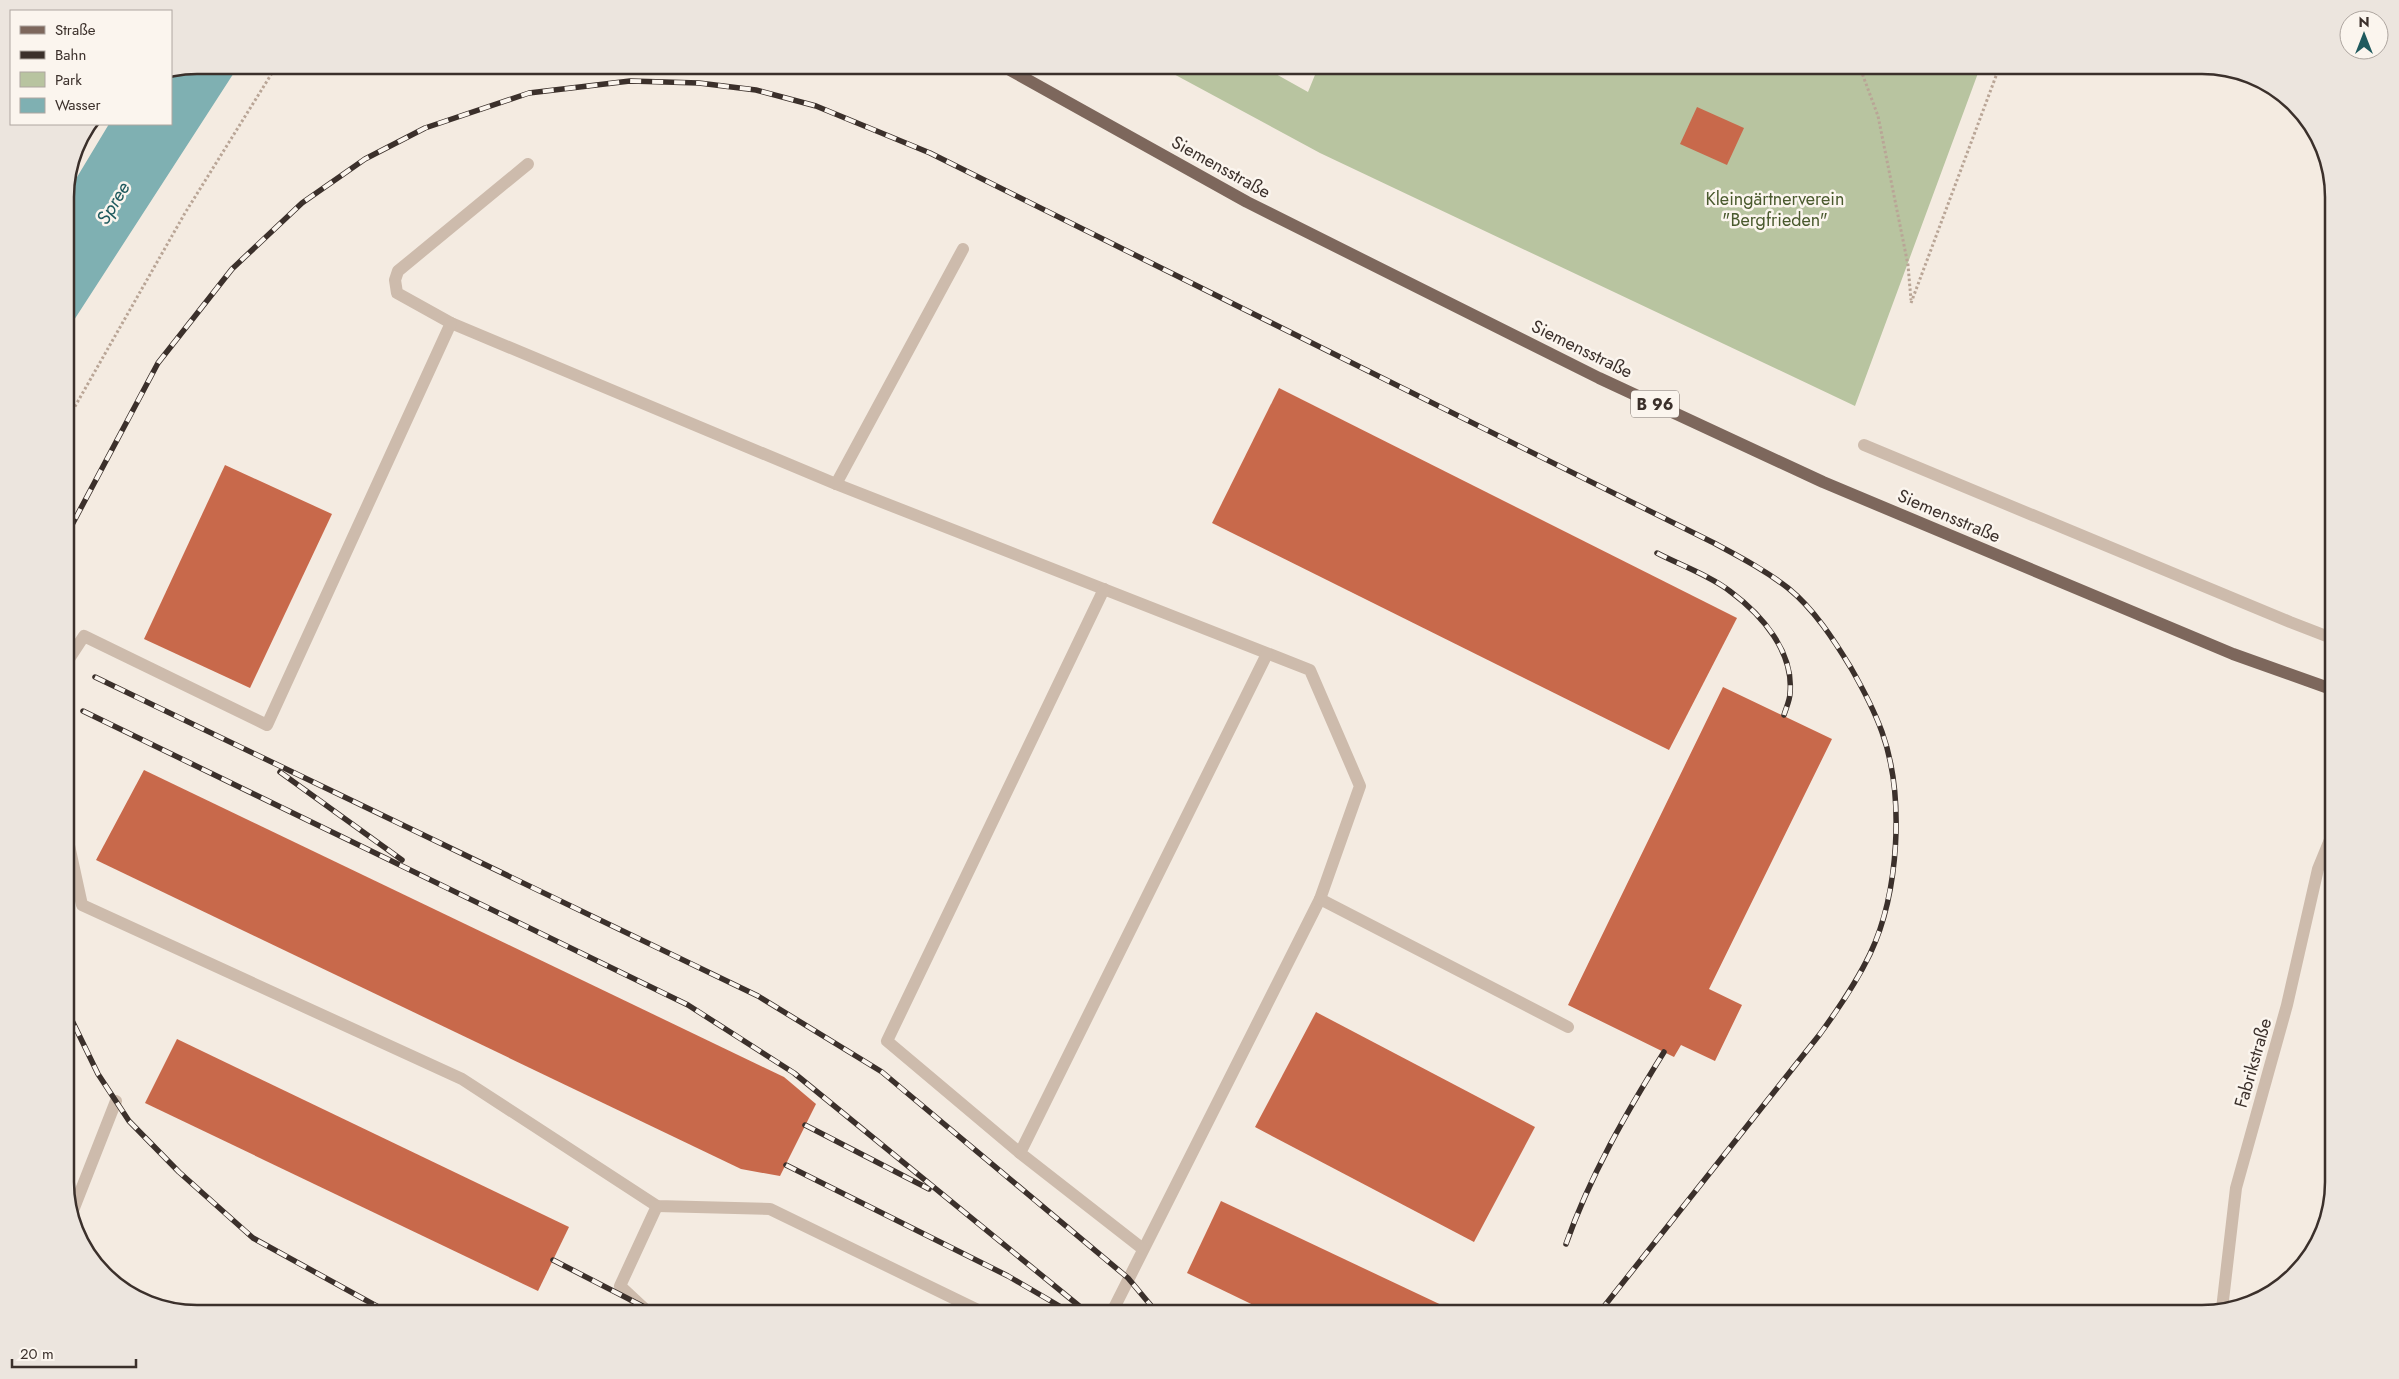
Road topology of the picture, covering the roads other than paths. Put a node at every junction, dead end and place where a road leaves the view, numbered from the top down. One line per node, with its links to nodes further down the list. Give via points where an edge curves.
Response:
1 (1017, 74): 11 (main road, Siemensstraße / B 96, via 1247,202 1599,378 1823,482 2233,654)
2 (528, 164): 4 (lane, via 398,271 395,280 397,293)
3 (963, 249): 6 (lane)
4 (451, 323): 6 (lane); 9 (lane, via 267,725 84,636)
5 (1864, 445): 8 (lane)
6 (836, 484): 7 (lane)
7 (1104, 589): 10 (lane); 17 (lane, via 887,1041)
8 (2325, 636)
9 (74, 651)
10 (1267, 654): 14 (lane, via 1310,670 1360,786); 17 (lane)
11 (2325, 687)
12 (2325, 852): 21 (lane, Fabrikstraße, via 2236,1188)
13 (74, 868): 19 (lane, via 82,905 462,1079)
14 (1320, 899): 15 (lane); 20 (lane)
15 (1568, 1028)
16 (116, 1101): 18 (lane)
17 (1020, 1152): 20 (lane)
18 (76, 1204)
19 (658, 1206): 22 (lane, via 620,1286); 23 (lane, via 770,1209)
20 (1143, 1249): 24 (lane)
21 (2223, 1303)
22 (640, 1305)
23 (967, 1305)
24 (1115, 1305)

